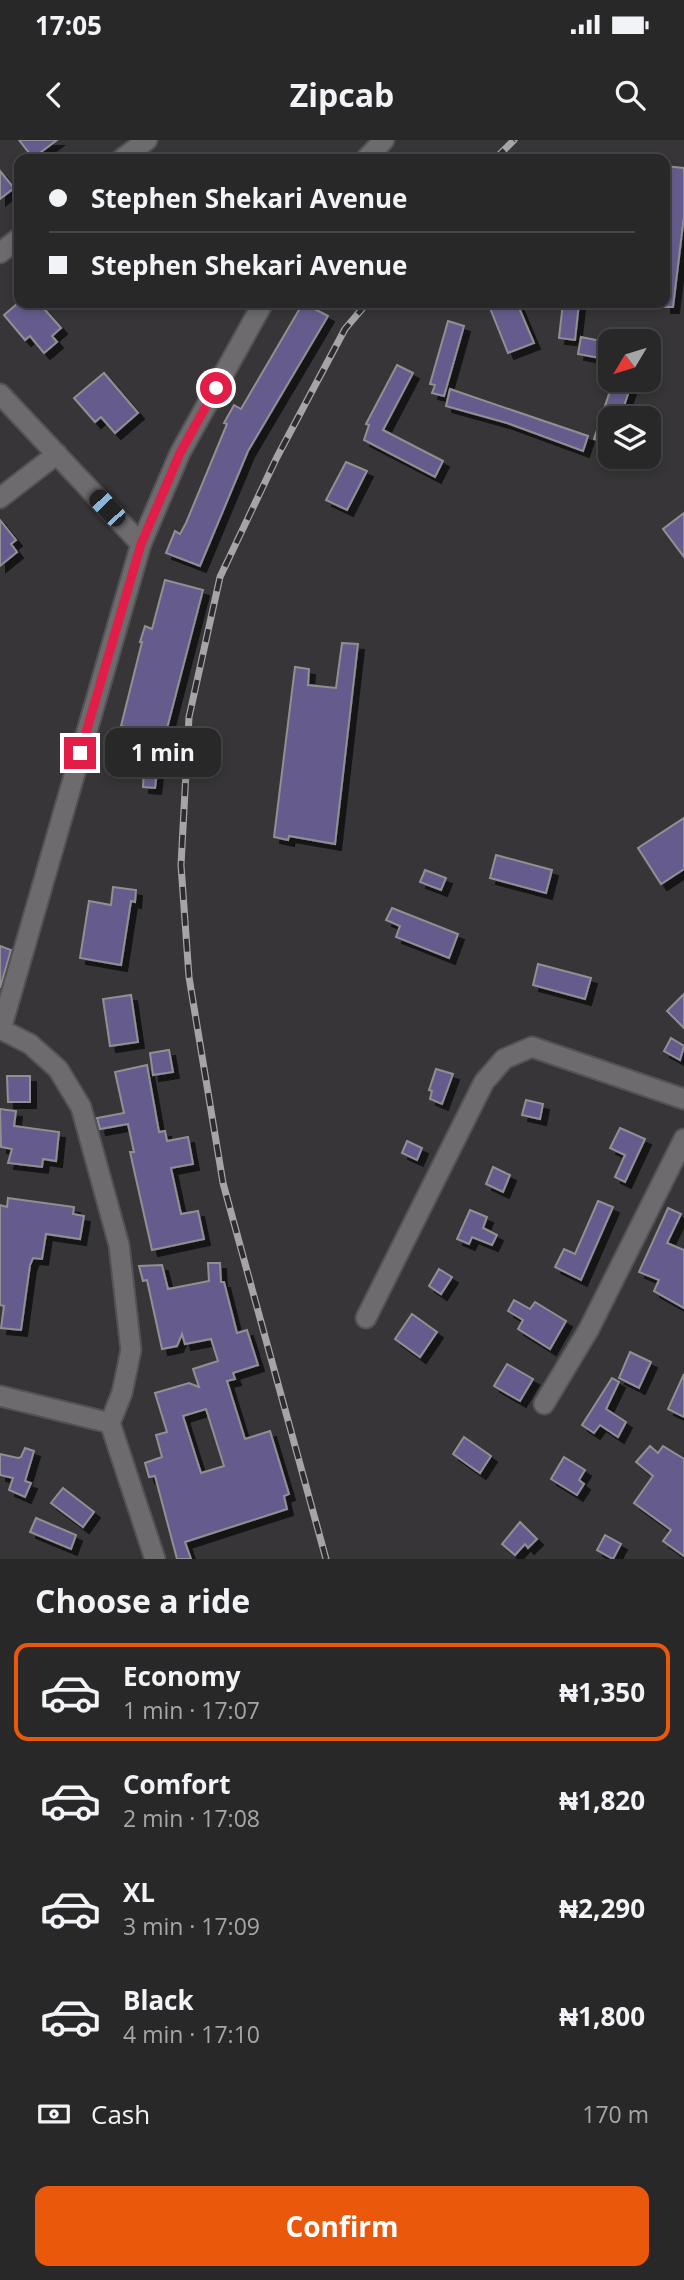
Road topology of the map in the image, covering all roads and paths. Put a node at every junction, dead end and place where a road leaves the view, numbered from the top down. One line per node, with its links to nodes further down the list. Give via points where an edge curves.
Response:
1 (147, 140): 3 (street)
2 (384, 140): 4 (street)
3 (129, 154)
4 (371, 154)
5 (14, 242): 6 (street)
6 (0, 253)
7 (260, 308): 11 (street, via 180,453)
8 (0, 394): 9 (street)
9 (57, 454): 10 (street); 11 (street)
10 (0, 498)
11 (141, 544): 12 (street)
12 (1, 1029): 18 (street, via 30,1044 58,1069 81,1107 119,1245 131,1350)
13 (684, 1099): 15 (street, via 532,1047 504,1059 465,1115)
14 (684, 1139): 17 (street, via 589,1329)
15 (366, 1318)
16 (0, 1396): 18 (street)
17 (544, 1404)
18 (110, 1423): 19 (street)
19 (155, 1559)

